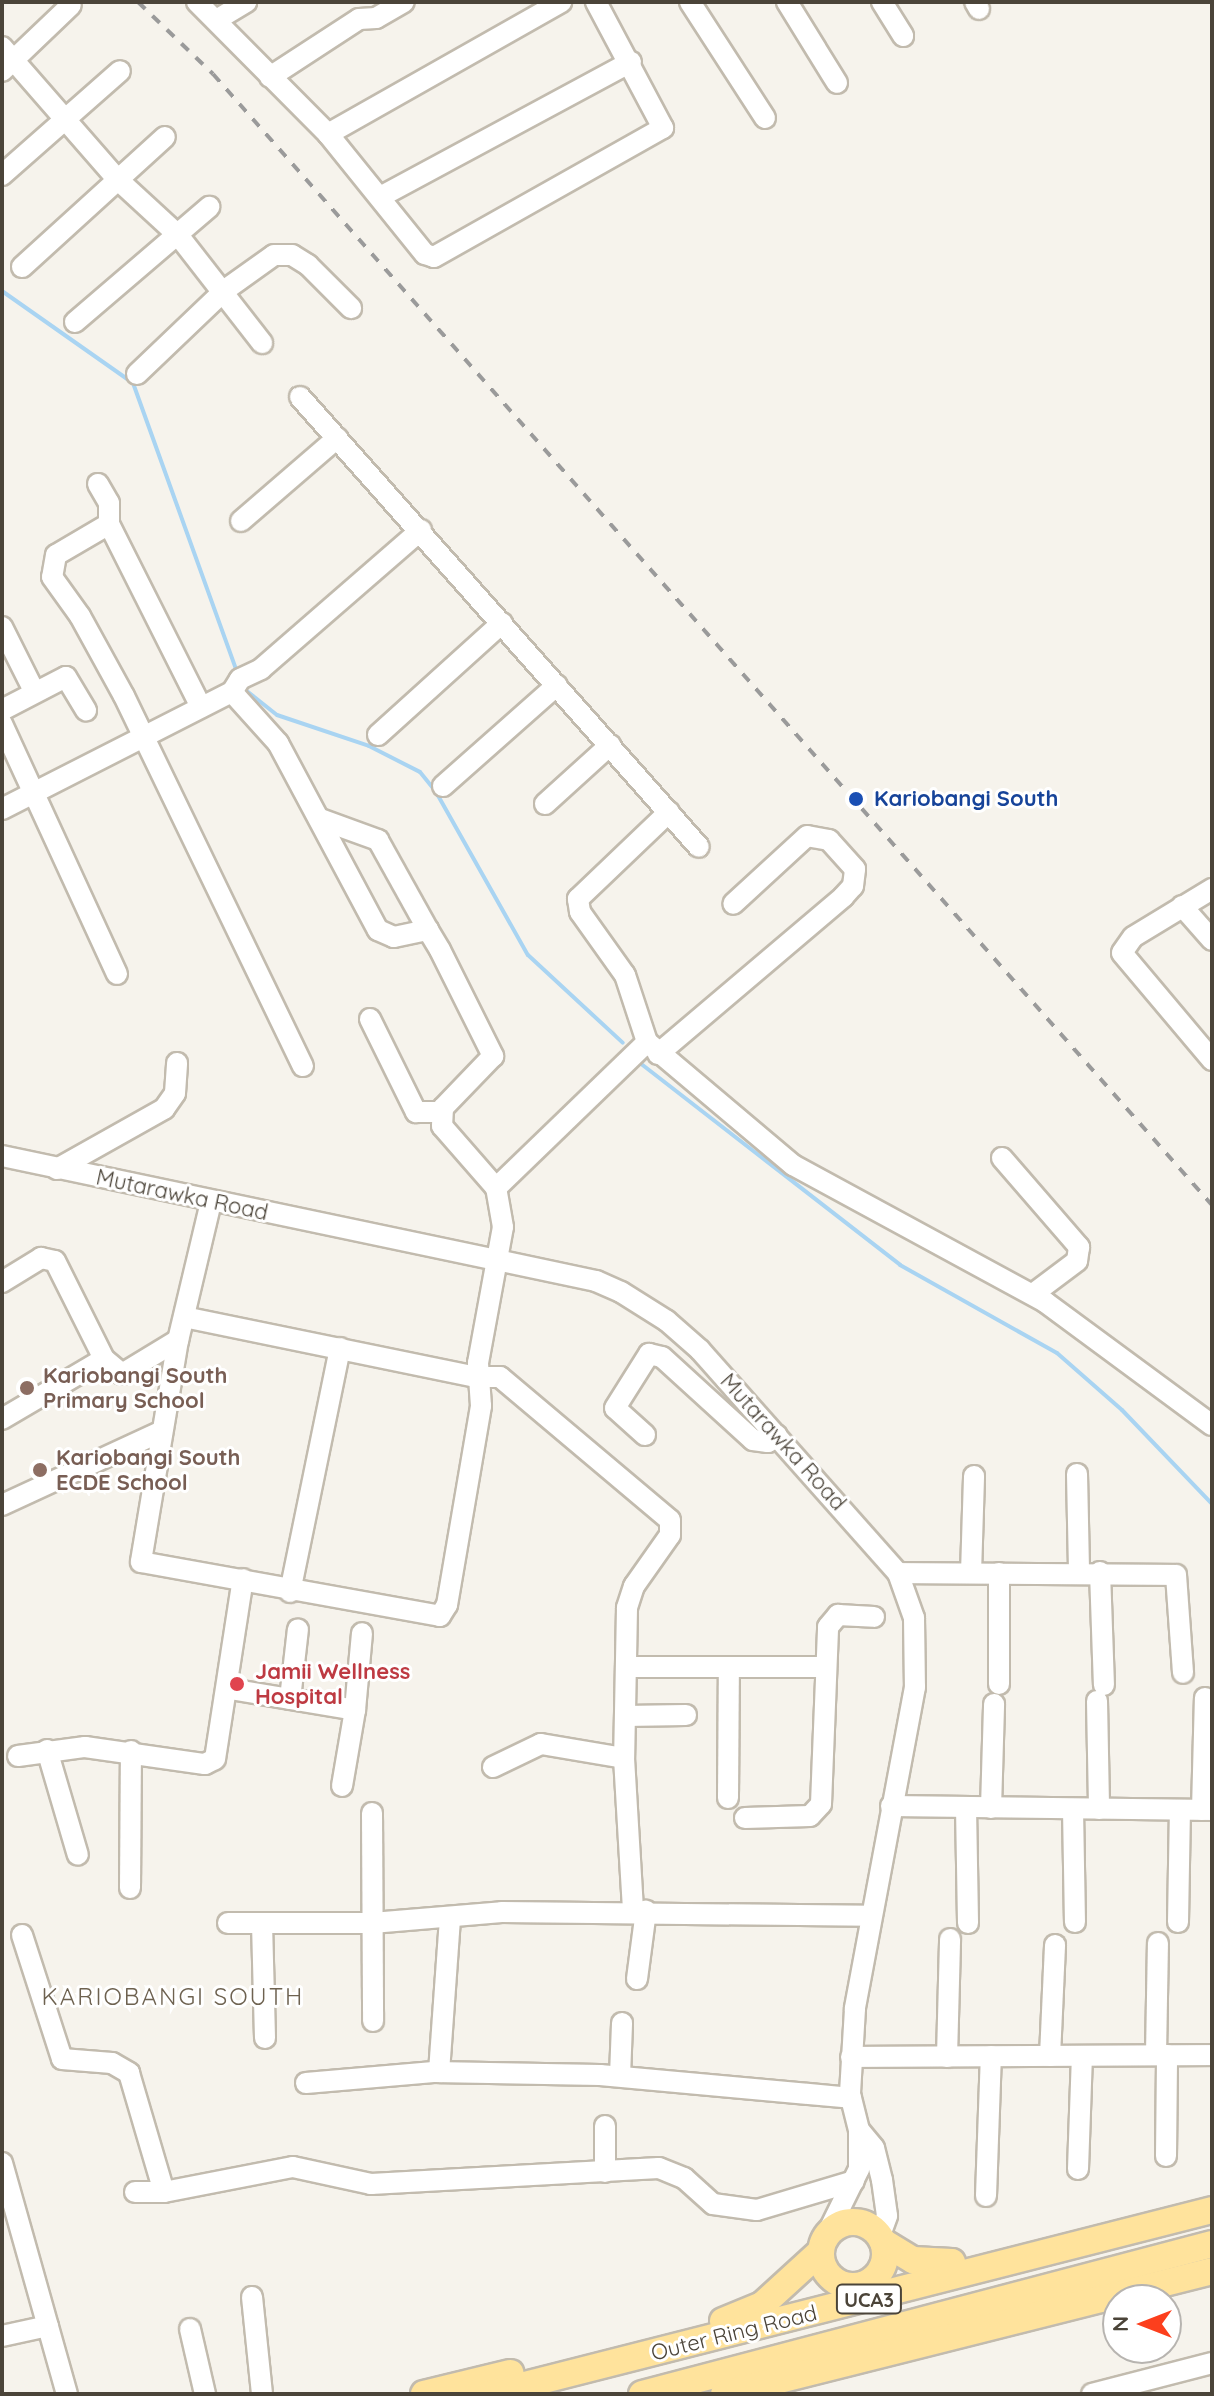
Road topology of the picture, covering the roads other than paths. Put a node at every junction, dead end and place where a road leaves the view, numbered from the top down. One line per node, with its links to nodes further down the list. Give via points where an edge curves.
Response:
1 (197, 2): 10 (street)
2 (246, 2): 10 (street)
3 (404, 2): 15 (street, via 376,18 359,19)
4 (561, 2): 19 (street)
5 (596, 2): 13 (street)
6 (690, 2): 17 (street)
7 (787, 2): 16 (street)
8 (882, 2): 11 (street)
9 (71, 5): 12 (street)
10 (218, 19): 15 (street)
11 (903, 36)
12 (6, 59): 18 (street)
13 (631, 62): 23 (street); 23 (street, via 662,121 656,135 446,255 425,254)
14 (120, 71): 18 (street)
15 (270, 77): 19 (street)
16 (837, 83)
17 (765, 118)
18 (66, 119): 21 (street); 22 (street)
19 (328, 134): 23 (street)
20 (165, 137): 22 (street)
21 (2, 175)
22 (117, 179): 25 (street); 26 (street)
23 (380, 197)
24 (209, 207): 25 (street)
25 (178, 235): 27 (street); 29 (street)
26 (22, 267)
27 (225, 290): 28 (street, via 283,253 308,265); 30 (street); 31 (street)
28 (351, 308)
29 (75, 322)
30 (262, 343)
31 (137, 374)
32 (300, 397): 33 (street)
33 (337, 438): 35 (street); 37 (street)
34 (98, 484): 36 (street, via 109,503)
35 (241, 521)
36 (109, 524): 43 (street); 48 (street, via 56,555 52,577 124,696)
37 (421, 530): 38 (street); 42 (street, via 261,669 240,679)
38 (502, 623): 40 (street); 47 (street)
39 (2, 627): 41 (street)
40 (557, 685): 49 (street); 50 (street)
41 (34, 691): 44 (street); 45 (street, via 66,677)
42 (232, 692): 43 (street); 55 (street, via 278,743)
43 (201, 707): 48 (street)
44 (2, 710)
45 (86, 710)
46 (2, 724): 51 (street)
47 (378, 735)
48 (139, 737): 51 (street); 67 (street, via 226,900)
49 (610, 745): 52 (street); 54 (street)
50 (443, 786)
51 (31, 794): 53 (street); 62 (street)
52 (545, 804)
53 (2, 809)
54 (669, 812): 56 (street); 64 (street, via 578,899 580,912 625,975)
55 (320, 819): 60 (street, via 378,840); 60 (street, via 378,930 394,937)
56 (699, 847)
57 (1212, 889): 59 (street)
58 (733, 904): 64 (street, via 807,836 829,840 855,869 853,886 843,897)
59 (1182, 906): 61 (street); 65 (street, via 1133,937 1122,953)
60 (428, 930): 68 (street, via 492,1052 491,1060)
61 (1212, 940)
62 (117, 974)
63 (370, 1019): 68 (street, via 416,1112)
64 (653, 1048): 72 (street); 76 (street, via 819,1182)
65 (1212, 1060)
66 (177, 1063): 71 (street, via 175,1093 164,1109)
67 (303, 1066)
68 (442, 1112): 72 (street, via 442,1126)
69 (2, 1156): 71 (street, Mutarawka Road)
70 (1002, 1158): 76 (street, via 1079,1247 1077,1261)
71 (57, 1169): 73 (street, Mutarawka Road)
72 (496, 1188): 74 (street, via 503,1227)
73 (211, 1202): 74 (street, Mutarawka Road); 77 (street)
74 (494, 1260): 81 (street); 86 (street, Mutarawka Road, via 596,1281 639,1303 700,1350)
75 (2, 1282): 80 (street, via 41,1258 55,1261)
76 (1033, 1294): 83 (street)
77 (184, 1317): 78 (street); 79 (street)
78 (178, 1340): 80 (street, via 126,1374); 84 (street)
79 (340, 1348): 81 (street); 95 (street)
80 (104, 1359): 82 (street)
81 (477, 1377): 95 (street, via 481,1406 447,1605 440,1616); 99 (street, via 500,1377 670,1520 670,1535 629,1596)
82 (2, 1419)
83 (1212, 1425)
84 (160, 1432): 89 (street); 94 (street, via 141,1562)
85 (645, 1435): 86 (street, via 615,1408 649,1354 662,1357 753,1440 768,1442)
86 (777, 1435): 91 (street, Mutarawka Road)
87 (1077, 1474): 90 (street)
88 (974, 1476): 92 (street)
89 (2, 1505)
90 (1089, 1572): 93 (street); 102 (street, via 1176,1575); 122 (street, via 1100,1693)
91 (898, 1573): 92 (street); 118 (street, Mutarawka Road, via 914,1618 918,1664)
92 (971, 1573): 93 (street)
93 (999, 1573): 103 (street)
94 (243, 1579): 95 (street); 104 (street)
95 (290, 1592)
96 (874, 1617): 101 (street, via 832,1617)
97 (298, 1629): 106 (street)
98 (362, 1633): 108 (street)
99 (626, 1667): 100 (street); 110 (street)
100 (729, 1667): 101 (street); 117 (street)
101 (826, 1667): 126 (street, via 821,1804 810,1816)
102 (1183, 1673)
103 (999, 1684)
104 (230, 1689): 106 (street); 112 (street, via 218,1754 210,1763)
105 (1205, 1698): 124 (street)
106 (290, 1699): 108 (street)
107 (994, 1704): 120 (street)
108 (355, 1710): 116 (street)
109 (686, 1715): 110 (street)
110 (625, 1716): 114 (street)
111 (47, 1750): 112 (street); 113 (street); 127 (street)
112 (131, 1751): 128 (street)
113 (18, 1756)
114 (624, 1758): 115 (street, via 541,1744); 129 (street)
115 (493, 1767)
116 (342, 1786)
117 (728, 1798)
118 (891, 1806): 119 (street); 130 (street, Mutarawka Road)
119 (966, 1807): 120 (street); 137 (street)
120 (991, 1808): 121 (street)
121 (1073, 1809): 122 (street); 132 (street)
122 (1099, 1809): 123 (street)
123 (1180, 1810): 124 (street); 133 (street)
124 (1207, 1810)
125 (372, 1813): 136 (street)
126 (745, 1818)
127 (78, 1855)
128 (130, 1888)
129 (640, 1911): 130 (street); 131 (street); 142 (street)
130 (870, 1916): 151 (street, Mutarawka Road)
131 (450, 1917): 136 (street); 153 (street)
132 (1075, 1922)
133 (1178, 1922)
134 (228, 1923): 135 (street)
135 (262, 1923): 136 (street); 145 (street)
136 (372, 1923): 143 (street)
137 (968, 1923)
138 (22, 1935): 165 (street, via 62,2059 112,2063 129,2073)
139 (950, 1939): 152 (street)
140 (1158, 1943): 146 (street)
141 (1055, 1945): 149 (street)
142 (637, 1979)
143 (373, 2021)
144 (622, 2023): 154 (street)
145 (265, 2038)
146 (1162, 2055): 147 (street); 150 (street); 159 (street)
147 (1212, 2055)
148 (991, 2056): 149 (street); 152 (street); 167 (street)
149 (1050, 2056): 150 (street)
150 (1082, 2056): 161 (street)
151 (851, 2057): 152 (street); 156 (street, Mutarawka Road)
152 (947, 2057)
153 (439, 2072): 154 (street); 155 (street)
154 (620, 2076): 156 (street)
155 (306, 2083)
156 (851, 2098): 158 (street, Mutarawka Road)
157 (605, 2126): 162 (street)
158 (859, 2130): 163 (street, Mutarawka Road); 169 (street, via 874,2148 882,2180 887,2216)
159 (1166, 2156)
160 (2, 2163): 176 (street)
161 (1078, 2169)
162 (605, 2172): 163 (street, via 669,2170 713,2204 757,2210); 165 (street, via 371,2184 293,2167)
163 (854, 2181): 170 (street, Mutarawka Road, via 829,2220)
164 (135, 2192): 165 (street)
165 (164, 2192)
166 (1212, 2195): 172 (main road, UCA3)
167 (986, 2196)
168 (1212, 2210): 185 (main road, Outer Ring Road / UCA3)
169 (881, 2239): 170 (main road, via 866,2224 848,2221); 172 (main road, UCA3, via 913,2260); 174 (main road, via 883,2265)
170 (823, 2244): 174 (main road, Outer Ring Road, via 834,2281); 184 (main road, Mutarawka Road, via 762,2305 743,2314)
171 (1212, 2244): 186 (main road, Outer Ring Road / UCA3)
172 (952, 2262): 174 (main road, UCA3)
173 (1212, 2271): 187 (main road, UCA3)
174 (858, 2286)
175 (252, 2297): 183 (street)
176 (48, 2326): 178 (street); 181 (street)
177 (190, 2329): 182 (street)
178 (2, 2336)
179 (1212, 2363): 180 (street)
180 (1133, 2388): 188 (street)
181 (67, 2394)
182 (205, 2394)
183 (262, 2394)
184 (424, 2394)
185 (489, 2394)
186 (642, 2394)
187 (724, 2394)
188 (1092, 2394)

